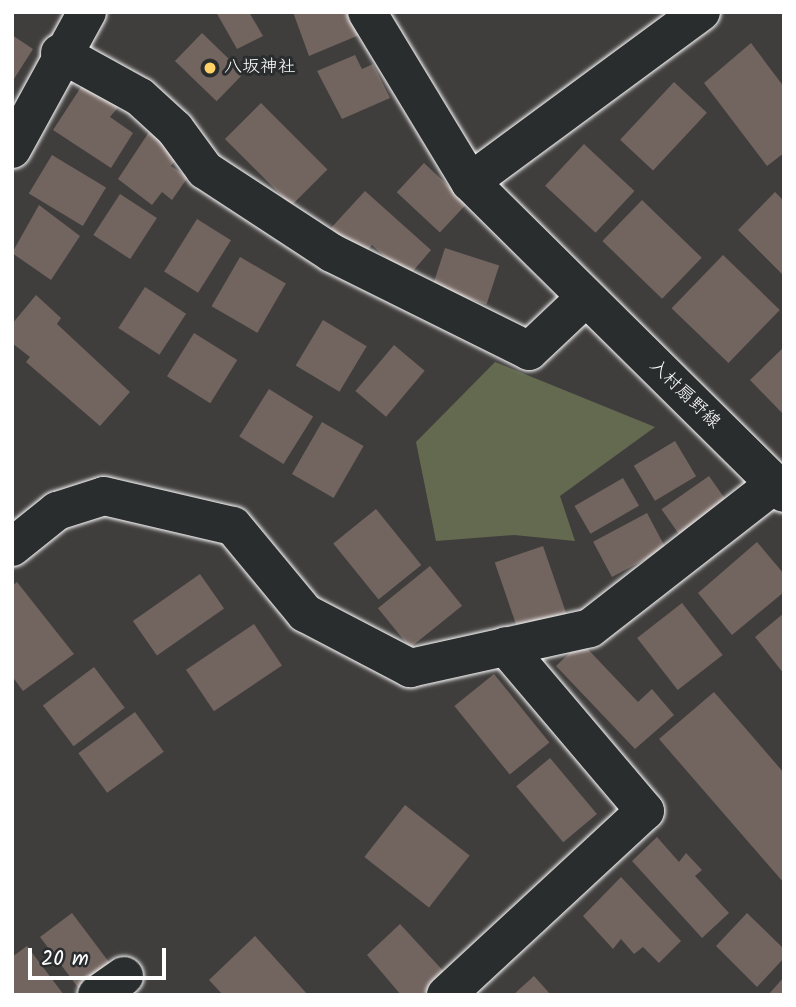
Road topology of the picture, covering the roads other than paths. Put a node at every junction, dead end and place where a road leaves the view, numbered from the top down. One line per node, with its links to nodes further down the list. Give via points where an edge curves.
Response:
1 (87, 12): 4 (street)
2 (368, 12): 6 (street, 入村扇野線)
3 (701, 12): 6 (street)
4 (60, 53): 5 (street); 7 (street, via 140,97 175,129 205,170 332,253 529,352)
5 (12, 149)
6 (470, 182): 7 (street, 入村扇野線)
7 (585, 298): 8 (street, 入村扇野線)
8 (780, 488): 10 (street, via 590,628)
9 (12, 547): 10 (street, via 57,511 104,496 233,526 305,613 410,668)
10 (505, 646): 11 (street, via 645,811)
11 (446, 995)

